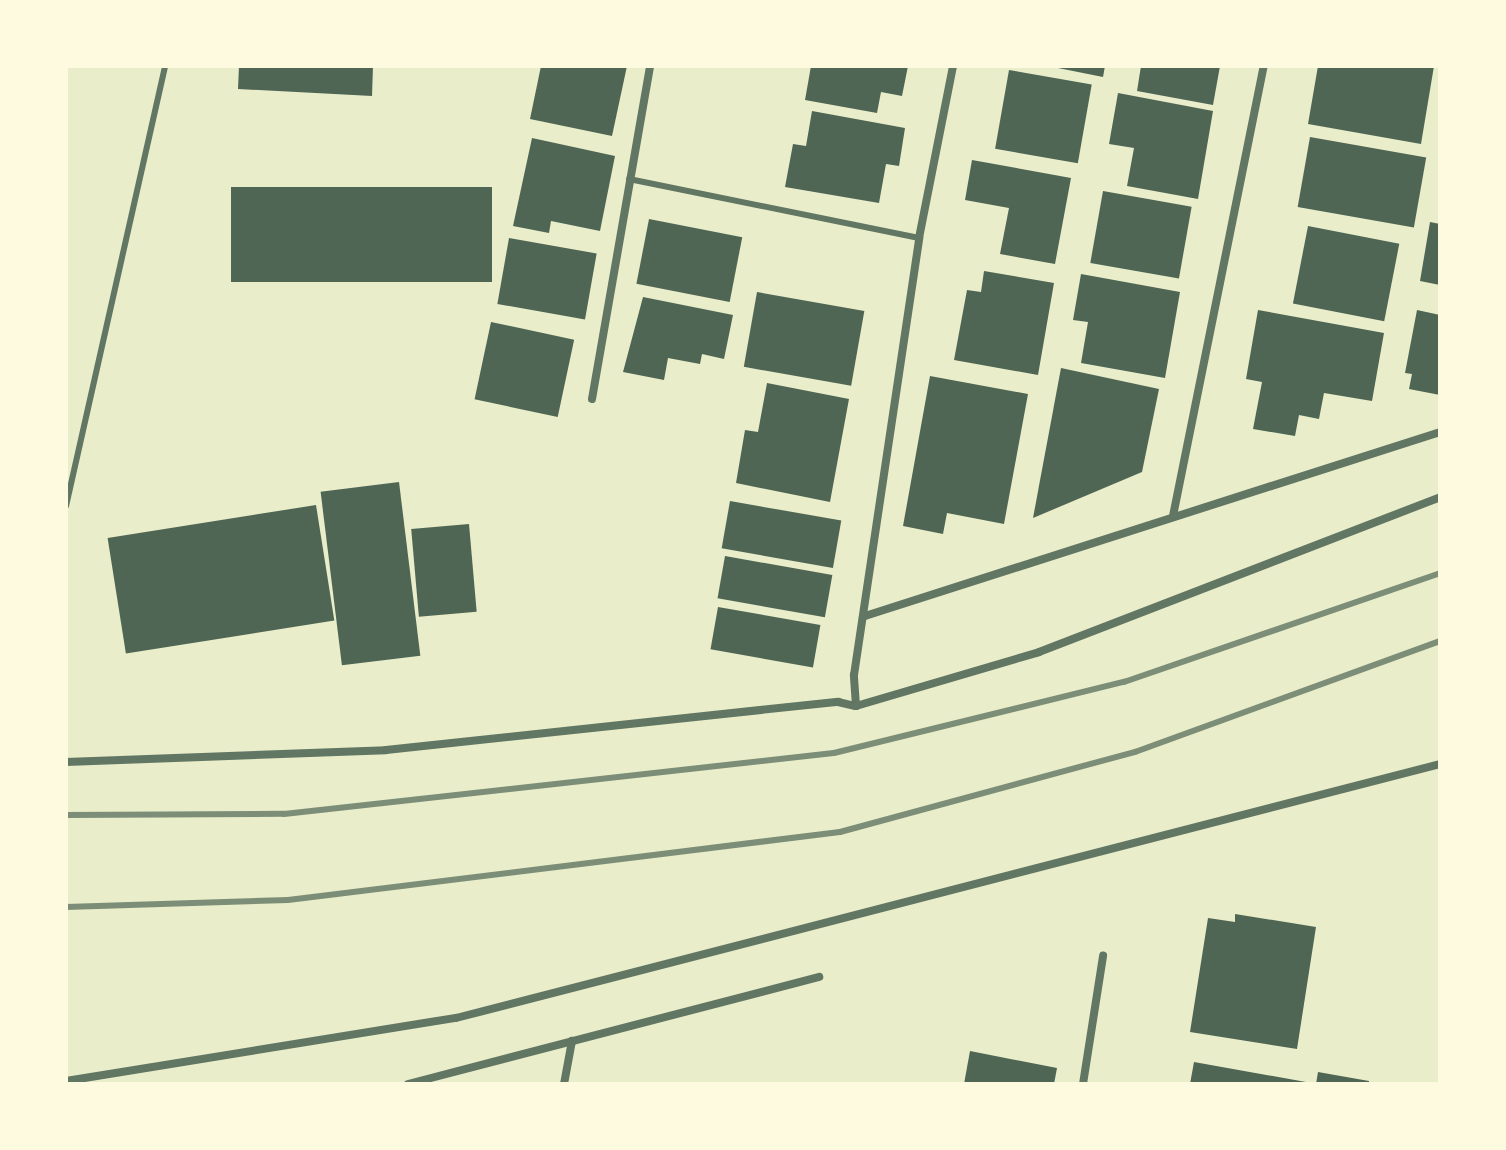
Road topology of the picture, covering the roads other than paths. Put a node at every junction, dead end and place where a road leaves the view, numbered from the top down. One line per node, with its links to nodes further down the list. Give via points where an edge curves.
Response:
1 (165, 66): 10 (lane)
2 (650, 66): 5 (street)
3 (953, 66): 6 (street)
4 (1264, 66): 11 (street)
5 (629, 179): 6 (lane); 7 (street)
6 (919, 238): 12 (street)
7 (592, 399)
8 (1440, 432): 11 (street)
9 (1440, 497): 13 (street, via 1039,652)
10 (66, 506)
11 (1173, 516): 12 (street)
12 (865, 616): 13 (street)
13 (856, 706): 14 (street, via 838,702 386,750)
14 (66, 762)
15 (1440, 764): 19 (street, via 456,1018)
16 (1103, 956): 22 (street)
17 (819, 977): 18 (street)
18 (572, 1041): 20 (street); 21 (street)
19 (66, 1081)
20 (408, 1084)
21 (564, 1084)
22 (1083, 1084)

